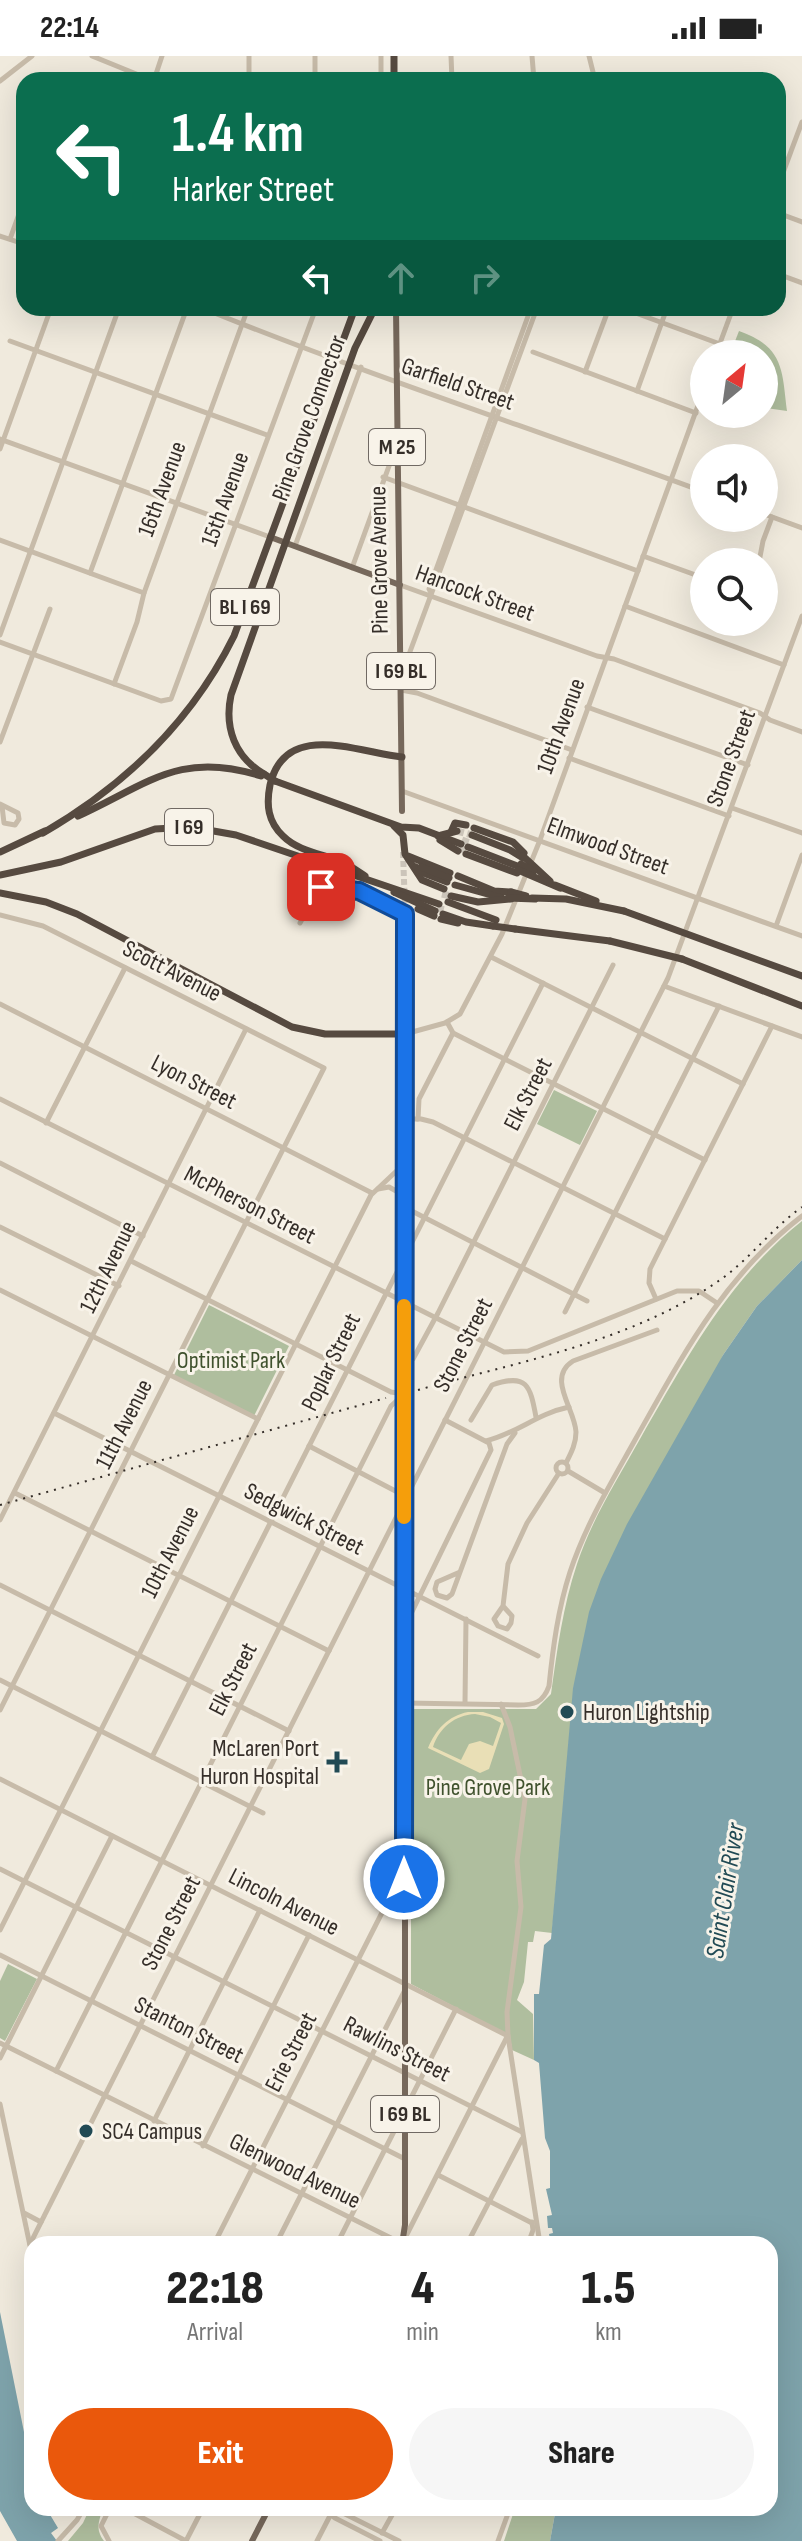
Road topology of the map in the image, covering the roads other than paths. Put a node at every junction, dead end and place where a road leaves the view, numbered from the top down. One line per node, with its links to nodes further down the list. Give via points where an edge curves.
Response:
1 (32, 56): 4 (street)
2 (92, 56): 3 (street)
3 (132, 72)
4 (0, 81)
5 (802, 122): 6 (street)
6 (786, 164)
7 (16, 222): 9 (street)
8 (0, 236): 9 (street)
9 (10, 239): 10 (street)
10 (16, 241)
11 (48, 316): 31 (street)
12 (116, 316): 36 (street)
13 (184, 316): 40 (street)
14 (222, 316): 26 (street, Garfield Street)
15 (245, 316): 26 (street, 16th Avenue)
16 (313, 316): 30 (street, 15th Avenue)
17 (352, 316): 33 (highway, Pine Grove Connector)
18 (371, 316): 34 (highway, Pine Grove Connector)
19 (396, 316): 38 (main road, Pine Grove Avenue / M 25)
20 (531, 316): 43 (street)
21 (606, 316): 37 (street)
22 (643, 316): 25 (street)
23 (664, 316): 25 (street)
24 (730, 316): 28 (street)
25 (662, 323): 27 (street); 39 (street)
26 (242, 324): 30 (street, Garfield Street); 42 (street, 16th Avenue)
27 (709, 340)
28 (721, 340)
29 (10, 341): 31 (street)
30 (300, 345): 33 (street, Garfield Street); 45 (street, 15th Avenue)
31 (36, 351): 36 (street); 46 (street)
32 (533, 352): 37 (street)
33 (336, 358): 34 (street, Garfield Street); 60 (highway, Pine Grove Connector)
34 (349, 363): 35 (street, Garfield Street); 62 (highway, Pine Grove Connector)
35 (361, 367): 38 (street, Garfield Street); 63 (street)
36 (96, 372): 40 (street); 49 (street)
37 (585, 372): 39 (street)
38 (397, 382): 43 (street, Garfield Street); 47 (main road, Pine Grove Avenue / M 25)
39 (637, 391): 41 (street)
40 (156, 393): 42 (street); 52 (street)
41 (690, 411)
42 (209, 413): 45 (street); 55 (street, 16th Avenue)
43 (495, 415): 51 (street, Garfield Street); 56 (street)
44 (690, 428): 51 (street, 10th Avenue)
45 (267, 435): 58 (street, 15th Avenue)
46 (2, 439): 48 (street); 49 (street, Hancock Street)
47 (397, 444): 50 (street); 53 (main road, Pine Grove Avenue / M 25)
48 (0, 449)
49 (63, 461): 52 (street, Hancock Street); 64 (street)
50 (383, 477): 53 (street); 66 (street)
51 (670, 480): 54 (street, Garfield Street); 65 (street, 10th Avenue)
52 (123, 483): 55 (street, Hancock Street); 68 (street)
53 (398, 484): 56 (street); 70 (main road, Pine Grove Avenue / M 25)
54 (690, 487)
55 (176, 503): 58 (street, Hancock Street); 71 (street, 16th Avenue)
56 (462, 506): 67 (street); 72 (street)
57 (778, 519): 59 (street)
58 (235, 524): 60 (street, Hancock Street); 83 (street, 15th Avenue, via 168,702)
59 (802, 528)
60 (270, 537): 62 (main road, Hancock Street); 99 (highway, BL I 69, via 234,636 176,725 88,806)
61 (0, 540): 64 (street)
62 (284, 543): 63 (main road, Hancock Street); 93 (highway, Pine Grove Connector, via 231,695 229,723 239,752)
63 (295, 546): 66 (main road, Hancock Street)
64 (31, 551): 68 (street); 77 (street)
65 (643, 556): 67 (street, 10th Avenue); 69 (street)
66 (352, 568): 70 (main road, Hancock Street)
67 (638, 571): 73 (street, 10th Avenue)
68 (90, 573): 71 (street)
69 (690, 573)
70 (400, 585): 72 (street, Hancock Street); 82 (main road, Pine Grove Avenue / I 69 BL)
71 (144, 593): 83 (street, 16th Avenue)
72 (430, 594): 80 (street, Hancock Street); 82 (street)
73 (625, 606): 80 (street, 10th Avenue); 81 (street)
74 (50, 609): 79 (street)
75 (802, 616): 76 (street, Stone Street)
76 (800, 630): 81 (street, Stone Street)
77 (0, 635)
78 (0, 642): 79 (street)
79 (32, 654): 83 (street); 88 (street)
80 (605, 658): 85 (street, 10th Avenue); 86 (street, Hancock Street)
81 (784, 665): 86 (street, Stone Street)
82 (401, 677): 84 (main road, Pine Grove Avenue / I 69 BL)
83 (114, 684)
84 (401, 690): 89 (street); 90 (main road, Pine Grove Avenue / I 69 BL)
85 (587, 707): 89 (street, 10th Avenue); 92 (street)
86 (766, 717): 87 (street, Hancock Street); 92 (street, Stone Street)
87 (802, 732)
88 (0, 742)
89 (572, 750): 91 (street, 10th Avenue)
90 (402, 757): 94 (main road, Pine Grove Avenue / I 69 BL); 109 (highway, via 325,744 303,747 277,766 267,798 271,818 287,839)
91 (569, 758): 97 (street); 102 (street, 10th Avenue)
92 (748, 765): 95 (street, Stone Street)
93 (264, 776): 98 (highway, I 69, bridge); 99 (highway, I 69, via 229,767 191,766)
94 (402, 791): 96 (main road, Pine Grove Avenue / I 69 BL); 102 (street, Elmwood Street)
95 (732, 808): 97 (street, Stone Street); 100 (street)
96 (402, 811)
97 (729, 816): 113 (street, Stone Street)
98 (389, 822): 101 (highway, I 69); 105 (highway, I 69, via 403,835)
99 (43, 833): 103 (highway, I 69)
100 (802, 833)
101 (458, 838): 106 (highway, I 69); 106 (highway, I 69, via 513,842)
102 (540, 840): 113 (street, Elmwood Street); 122 (street, 10th Avenue)
103 (0, 852)
104 (802, 855): 119 (street)
105 (408, 857): 111 (highway, I 69); 111 (highway, I 69, via 422,880)
106 (521, 863): 107 (highway, I 69, bridge); 107 (highway, I 69, bridge)
107 (539, 874): 115 (highway, I 69, bridge)
108 (0, 875): 109 (highway, I 69, via 61,862 155,829 191,827 236,835)
109 (388, 888): 111 (highway, I 69); 111 (highway, via 410,905)
110 (0, 893): 137 (highway, via 85,917 292,1027 320,1034)
111 (446, 897): 112 (highway, I 69, via 478,902); 112 (highway, I 69, via 494,891); 118 (highway, I 69); 118 (highway, via 475,923)
112 (508, 897): 115 (highway, I 69, bridge, via 566,899)
113 (699, 898): 119 (street, Elmwood Street); 127 (street, Stone Street)
114 (405, 911): 117 (street, via 359,891 320,888); 137 (main road, I 69 BL)
115 (624, 911): 125 (highway, I 69, bridge)
116 (0, 915): 124 (street, Scott Avenue, via 39,924)
117 (300, 923)
118 (494, 923): 120 (highway, bridge); 120 (highway, I 69, bridge)
119 (776, 926): 121 (street, Elmwood Street)
120 (526, 931): 130 (highway, I 69, bridge, via 610,941 682,959)
121 (802, 936)
122 (491, 957): 126 (street); 132 (street, 10th Avenue, via 465,1008)
123 (613, 965): 131 (street, Elk Street)
124 (125, 968): 134 (street, Scott Avenue); 139 (street)
125 (802, 976)
126 (543, 983): 131 (street); 141 (street, Poplar Street)
127 (664, 986): 129 (street); 136 (street, Stone Street)
128 (0, 1004): 139 (street, Lyon Street)
129 (719, 1006): 133 (street); 140 (street)
130 (802, 1006)
131 (592, 1008): 136 (street); 143 (street, Elk Street)
132 (447, 1022): 135 (street); 137 (street)
133 (772, 1026): 138 (street); 144 (street)
134 (246, 1029): 142 (street, Scott Avenue); 147 (street, 12th Avenue)
135 (453, 1033): 141 (street); 149 (street, via 419,1099)
136 (641, 1033): 140 (street); 146 (street, Stone Street)
137 (405, 1034): 148 (main road, I 69 BL)
138 (802, 1037)
139 (85, 1047): 147 (street, Lyon Street); 150 (street)
140 (693, 1058): 144 (street); 151 (street)
141 (504, 1059): 143 (street); 152 (street, Poplar Street)
142 (324, 1068): 153 (street, 11th Avenue)
143 (553, 1084): 146 (street); 157 (street, Elk Street)
144 (743, 1084): 154 (street)
145 (0, 1099): 150 (street, McPherson Street)
146 (603, 1108): 151 (street); 159 (street, Stone Street)
147 (207, 1109): 153 (street, Lyon Street); 158 (street, 12th Avenue)
148 (404, 1119): 149 (street); 156 (main road, I 69 BL)
149 (418, 1119): 152 (street)
150 (46, 1123): 158 (street, McPherson Street)
151 (655, 1134): 154 (street); 163 (street)
152 (464, 1138): 157 (street); 165 (street, Poplar Street)
153 (284, 1147): 160 (street, Lyon Street); 166 (street, 11th Avenue)
154 (705, 1160): 169 (street)
155 (0, 1163): 168 (street)
156 (405, 1163): 160 (street, 10th Avenue); 161 (main road, I 69 BL)
157 (514, 1163): 159 (street); 170 (street, Elk Street)
158 (169, 1185): 166 (street, McPherson Street); 168 (street, 12th Avenue)
159 (563, 1188): 163 (street); 174 (street, Stone Street)
160 (373, 1192): 161 (street, via 389,1187); 173 (street, 10th Avenue)
161 (405, 1196): 162 (main road, I 69 BL)
162 (406, 1208): 165 (street); 171 (main road, I 69 BL)
163 (614, 1213): 169 (street); 178 (street)
164 (802, 1216): 183 (street, via 754,1259)
165 (425, 1218): 170 (street); 171 (street, Poplar Street)
166 (246, 1223): 173 (street, McPherson Street); 179 (street, 11th Avenue)
167 (0, 1227): 175 (street)
168 (143, 1236): 172 (street, 12th Avenue)
169 (665, 1239): 180 (street, via 648,1276)
170 (474, 1242): 174 (street); 185 (street, Elk Street)
171 (405, 1256): 177 (street, Poplar Street); 182 (main road, I 69 BL)
172 (131, 1261): 175 (street, 12th Avenue); 179 (street)
173 (333, 1268): 177 (street, McPherson Street); 189 (street, 10th Avenue)
174 (523, 1268): 178 (street); 188 (street, Stone Street)
175 (119, 1286): 187 (street, 12th Avenue)
176 (0, 1290): 187 (street)
177 (384, 1294): 182 (street, McPherson Street); 191 (street, Poplar Street)
178 (574, 1295): 181 (street); 184 (street)
179 (207, 1299): 189 (street); 192 (street, 11th Avenue)
180 (656, 1299): 183 (street, McPherson Street, via 691,1290); 188 (street, McPherson Street, via 524,1352 504,1352)
181 (587, 1301)
182 (404, 1303): 185 (street, McPherson Street); 190 (main road, I 69 BL)
183 (717, 1303): 209 (street)
184 (565, 1312)
185 (435, 1318): 188 (street, McPherson Street); 190 (street, Elk Street, via 413,1359)
186 (657, 1330): 194 (street, via 567,1365 561,1383)
187 (93, 1337): 192 (street); 195 (street, 12th Avenue)
188 (484, 1343): 198 (street, Stone Street)
189 (295, 1344): 191 (street); 197 (street, 10th Avenue)
190 (405, 1362): 193 (main road, I 69 BL)
191 (347, 1370): 193 (street); 202 (street, Poplar Street)
192 (169, 1375): 197 (street); 203 (street, 11th Avenue)
193 (405, 1394): 205 (street, Elk Street, via 391,1406); 211 (main road, I 69 BL)
194 (569, 1407): 196 (street); 204 (street, via 576,1437)
195 (54, 1413): 203 (street, Sedgwick Street); 208 (street, 12th Avenue)
196 (536, 1417): 199 (street, via 529,1387 515,1380 489,1388); 200 (street)
197 (258, 1419): 210 (street, 10th Avenue)
198 (445, 1420): 201 (street); 211 (street, Stone Street)
199 (471, 1420)
200 (515, 1433): 201 (street); 217 (street)
201 (486, 1441): 221 (street, via 491,1450)
202 (309, 1446): 205 (street); 213 (street, Poplar Street)
203 (130, 1451): 210 (street, Sedgwick Street); 214 (street, 11th Avenue)
204 (566, 1463): 206 (street); 207 (street, via 557,1464)
205 (358, 1471): 211 (street); 215 (street, Elk Street)
206 (568, 1471): 207 (street); 209 (street)
207 (559, 1473): 223 (street, via 508,1564)
208 (15, 1493): 212 (street, 12th Avenue); 214 (street)
209 (605, 1493): 236 (street, via 565,1590 543,1699 531,1705)
210 (219, 1496): 213 (street, Sedgwick Street); 218 (street, 10th Avenue)
211 (404, 1499): 216 (street, Stone Street); 220 (main road, I 69 BL)
212 (0, 1520)
213 (271, 1522): 215 (street, Sedgwick Street); 222 (street, Poplar Street)
214 (90, 1531): 218 (street); 224 (street, 11th Avenue)
215 (319, 1547): 216 (street, Sedgwick Street); 226 (street, Elk Street)
216 (368, 1572): 220 (street, Sedgwick Street); 228 (street, Stone Street)
217 (460, 1572): 217 (street, via 437,1582 437,1595 450,1596)
218 (178, 1575): 222 (street); 229 (street, 10th Avenue)
219 (0, 1585): 224 (street)
220 (404, 1589): 221 (street, Sedgwick Street); 227 (main road, I 69 BL)
221 (419, 1596): 225 (street, Sedgwick Street); 227 (street)
222 (230, 1602): 226 (street); 232 (street, Poplar Street)
223 (503, 1606): 223 (street, via 512,1616 507,1629 494,1619)
224 (50, 1610): 229 (street); 233 (street, 11th Avenue)
225 (466, 1619): 230 (street, Sedgwick Street); 235 (street)
226 (279, 1626): 228 (street); 237 (street, Elk Street)
227 (405, 1627): 234 (main road, I 69 BL)
228 (329, 1651): 240 (street, Stone Street)
229 (139, 1655): 232 (street); 239 (street, 10th Avenue)
230 (538, 1656)
231 (0, 1680): 233 (street)
232 (191, 1681): 237 (street); 241 (street, Poplar Street)
233 (12, 1686): 238 (street, 11th Avenue); 239 (street)
234 (405, 1703): 235 (street); 250 (main road, I 69 BL)
235 (465, 1703): 236 (street)
236 (501, 1704): 269 (street, via 524,1790)
237 (240, 1706): 240 (street); 243 (street, Elk Street)
238 (0, 1710)
239 (100, 1731): 241 (street); 245 (street, 10th Avenue)
240 (289, 1731): 244 (street, Stone Street)
241 (152, 1757): 243 (street)
242 (0, 1779): 245 (street, Lincoln Avenue)
243 (201, 1782): 244 (street); 248 (street, Elk Street)
244 (250, 1807): 246 (street); 252 (street, Stone Street)
245 (60, 1810): 247 (street, Lincoln Avenue); 251 (street, 10th Avenue)
246 (263, 1813)
247 (112, 1836): 248 (street, Lincoln Avenue); 253 (street)
248 (162, 1861): 252 (street, Lincoln Avenue); 256 (street, Elk Street)
249 (0, 1869): 251 (street, Rawlins Street)
250 (404, 1879): 260 (street, Erie Street); 263 (main road, I 69 BL)
251 (25, 1881): 253 (street, Rawlins Street); 255 (street, 10th Avenue)
252 (211, 1886): 254 (street, Lincoln Avenue); 259 (street, Stone Street)
253 (76, 1907): 256 (street, Rawlins Street); 261 (street)
254 (260, 1910): 257 (street, Lincoln Avenue); 262 (street)
255 (0, 1930)
256 (125, 1932): 259 (street, Rawlins Street); 264 (street, Elk Street)
257 (309, 1935): 260 (street, Lincoln Avenue); 265 (street)
258 (0, 1955): 261 (street, Stanton Street)
259 (175, 1957): 262 (street, Rawlins Street); 267 (street, Stone Street)
260 (358, 1959): 263 (street, Lincoln Avenue); 268 (street, Erie Street)
261 (41, 1976): 264 (street, Stanton Street); 270 (street)
262 (223, 1982): 265 (street, Rawlins Street); 271 (street)
263 (404, 1988): 266 (street, Lincoln Avenue); 272 (street); 275 (main road, I 69 BL)
264 (91, 2001): 267 (street, Stanton Street); 274 (street, Elk Street)
265 (272, 2007): 268 (street, Rawlins Street); 276 (street)
266 (456, 2009): 269 (street, Lincoln Avenue); 277 (street)
267 (140, 2026): 271 (street, Stanton Street); 278 (street, Stone Street)
268 (322, 2031): 272 (street, Rawlins Street); 279 (street, Erie Street)
269 (508, 2036): 281 (street); 285 (street)
270 (3, 2045): 273 (street); 274 (street, Glenwood Avenue)
271 (189, 2050): 276 (street, Stanton Street); 283 (street)
272 (371, 2055): 275 (street, Rawlins Street); 284 (street)
273 (0, 2058)
274 (56, 2071): 278 (street, Glenwood Avenue)
275 (404, 2072): 277 (street, Rawlins Street); 282 (main road, I 69 BL)
276 (238, 2076): 279 (street, Stanton Street); 286 (street)
277 (420, 2080): 281 (street, Rawlins Street); 282 (street)
278 (105, 2096): 283 (street, Glenwood Avenue); 296 (street, Stone Street)
279 (287, 2100): 284 (street, Stanton Street); 289 (street, Erie Street)
280 (0, 2104): 294 (street)
281 (472, 2107): 285 (street, Rawlins Street); 290 (street)
282 (404, 2112): 287 (street); 288 (main road, I 69 BL)
283 (154, 2121): 286 (street, Glenwood Avenue)
284 (336, 2124): 287 (street, Stanton Street); 291 (street)
285 (522, 2135): 292 (street); 293 (street)
286 (203, 2146): 289 (street, Glenwood Avenue)
287 (386, 2149): 288 (street, Stanton Street); 295 (street)
288 (405, 2159): 304 (main road, I 69 BL)
289 (252, 2169): 291 (street, Glenwood Avenue); 300 (street, Erie Street)
290 (438, 2175): 292 (street); 305 (street)
291 (302, 2192): 295 (street, Glenwood Avenue); 301 (street)
292 (489, 2201): 297 (street); 306 (street)
293 (533, 2209): 297 (street); 308 (street)
294 (23, 2212): 296 (street); 298 (street)
295 (351, 2217): 302 (street); 303 (street, Glenwood Avenue)
296 (41, 2222): 299 (street, Stone Street)
297 (532, 2223): 307 (street)
298 (28, 2236)
299 (34, 2236)
300 (218, 2236)
301 (280, 2236)
302 (341, 2236)
303 (388, 2236)
304 (403, 2236)
305 (407, 2236)
306 (471, 2236)
307 (531, 2236)
308 (538, 2236)
309 (78, 2516): 320 (street)
310 (106, 2516): 321 (street, via 101,2526)
311 (139, 2516): 322 (street)
312 (199, 2516): 322 (street)
313 (265, 2516): 323 (main road)
314 (330, 2516): 324 (street)
315 (334, 2516): 325 (street)
316 (349, 2516): 319 (street)
317 (392, 2516): 319 (street)
318 (507, 2516): 327 (street)
319 (383, 2532): 325 (street); 326 (street)
320 (58, 2541)
321 (109, 2541)
322 (186, 2541)
323 (252, 2541)
324 (317, 2541)
325 (379, 2541)
326 (399, 2541)
327 (498, 2541)

